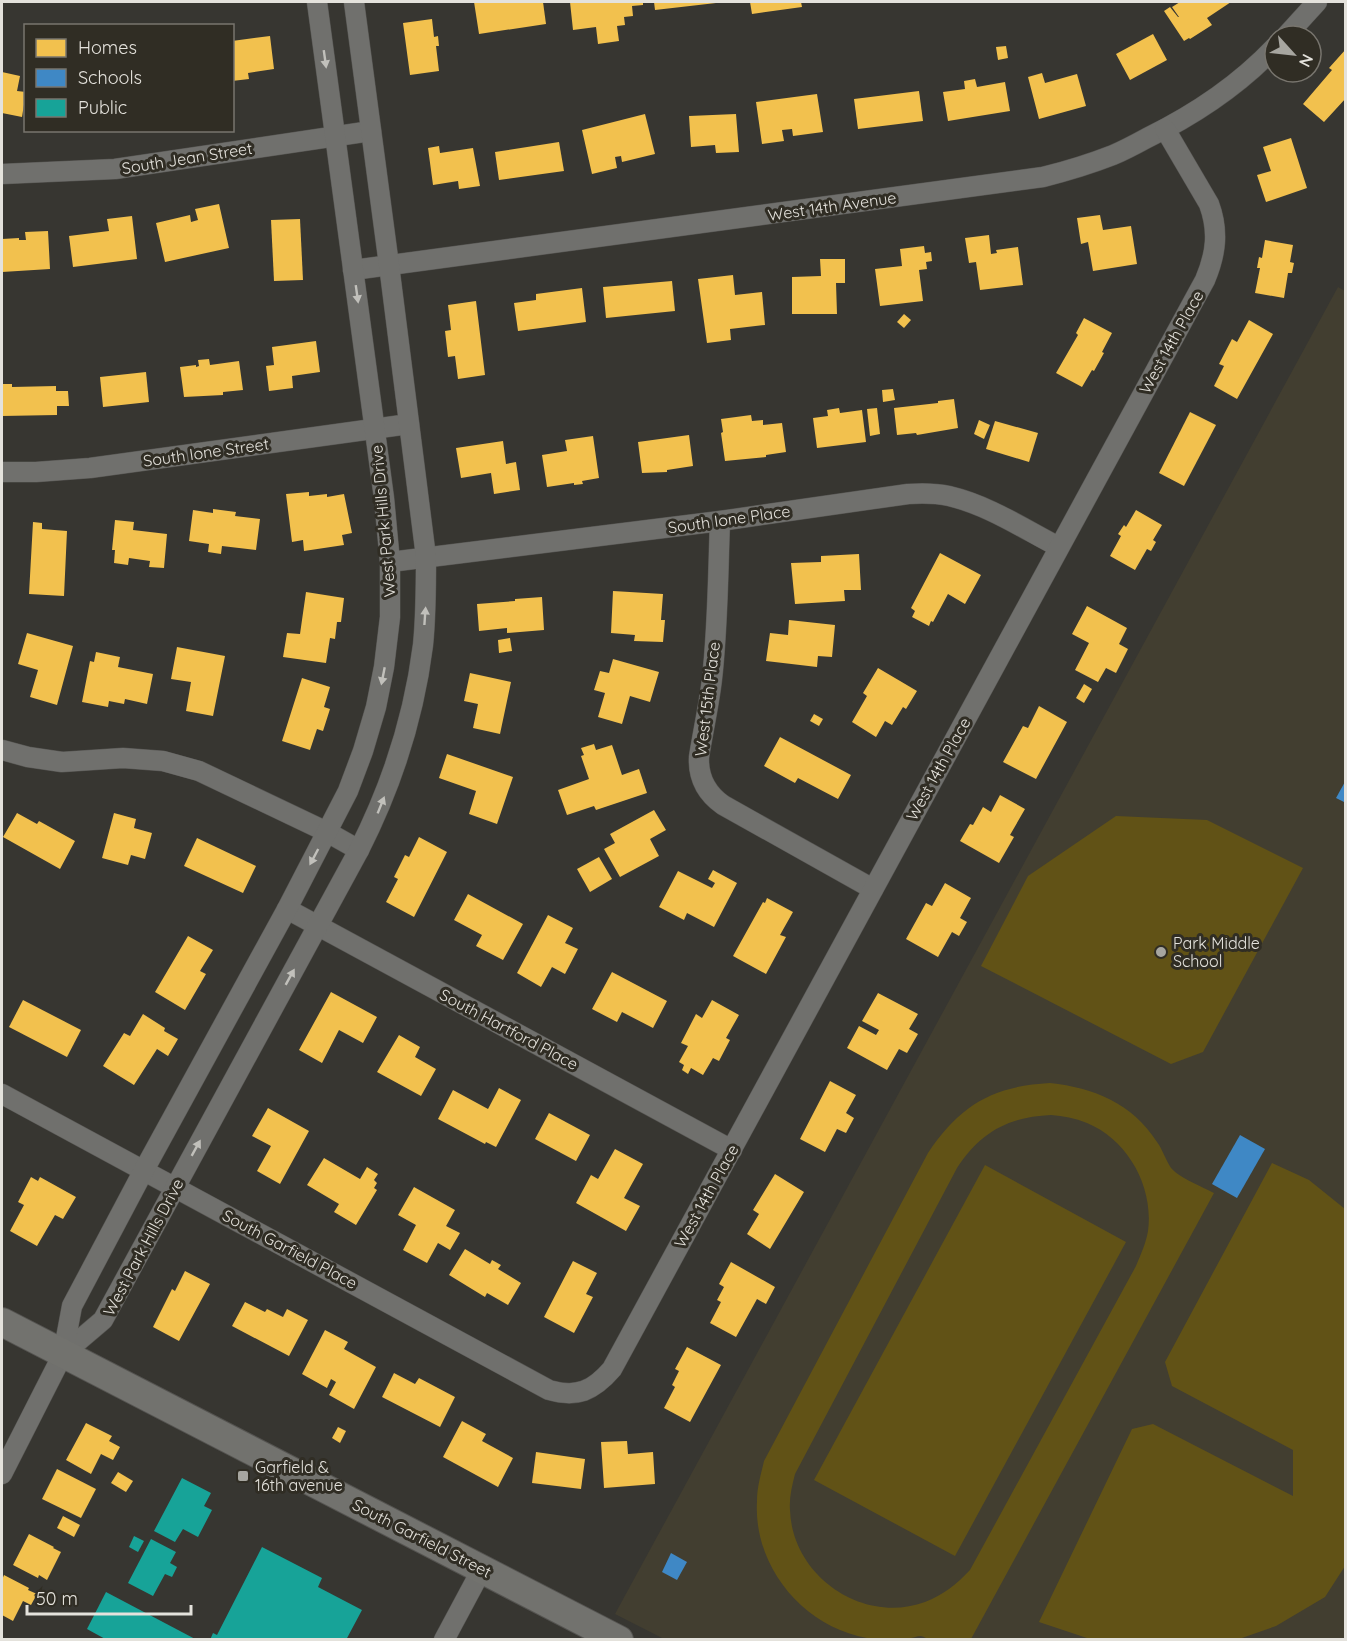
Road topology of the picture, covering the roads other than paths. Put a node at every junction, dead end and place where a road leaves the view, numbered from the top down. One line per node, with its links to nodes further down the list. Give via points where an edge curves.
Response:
1 (317, 2): 8 (street, West Park Hills Drive, one-way to 8)
2 (354, 2): 7 (street, West Park Hills Drive)
3 (1317, 2): 4 (street)
4 (1297, 24)
5 (1263, 60): 6 (street, West 14th Avenue, via 1211,102)
6 (1165, 129): 10 (street, West 14th Avenue, via 1116,154 1043,177); 16 (street, West 14th Place, via 1214,217 1211,265)
7 (371, 131): 8 (street, South Jean Street); 10 (street, West Park Hills Drive)
8 (336, 136): 9 (street, South Jean Street, via 115,169); 11 (street, West Park Hills Drive)
9 (2, 174)
10 (390, 265): 11 (street, West 14th Avenue); 12 (street, West Park Hills Drive)
11 (353, 270): 13 (street, West Park Hills Drive, one-way to 13)
12 (409, 424): 13 (street, South Ione Street); 17 (street, West Park Hills Drive)
13 (375, 430): 14 (street, South Ione Street, via 90,468); 18 (street, West Park Hills Drive)
14 (2, 472)
15 (720, 521): 16 (street, South Ione Place, via 927,493 970,502); 17 (street, South Ione Place); 22 (street, West 15th Place, via 718,604 698,766 701,778 723,805)
16 (1059, 547): 22 (street, West 14th Place)
17 (426, 557): 18 (street, South Ione Place); 21 (street, West Park Hills Drive, one-way to 17, via 378,812 408,724 423,644)
18 (390, 562): 20 (street, West Park Hills Drive, one-way to 20, via 390,617 376,707 348,790)
19 (2, 750): 20 (street, via 62,762 123,758 163,761 199,771)
20 (327, 832): 21 (street); 23 (street, West Park Hills Drive, one-way to 23)
21 (359, 850): 24 (street, West Park Hills Drive)
22 (873, 889): 26 (street, West 14th Place)
23 (287, 909): 24 (street, South Hartford Place); 27 (street, West Park Hills Drive)
24 (318, 926): 26 (street, South Hartford Place); 28 (street, West Park Hills Drive, one-way to 24)
25 (2, 1094): 27 (street, South Garfield Place)
26 (732, 1150): 31 (street, West 14th Place, via 612,1369 593,1388)
27 (144, 1170): 28 (street, South Garfield Place); 30 (street, West Park Hills Drive, via 72,1306)
28 (175, 1187): 30 (street, West Park Hills Drive, via 103,1320); 31 (street, South Garfield Place, via 549,1390)
29 (2, 1322): 30 (street, South Garfield Street)
30 (63, 1354): 32 (street); 33 (street, South Garfield Street)
31 (581, 1392)
32 (2, 1474)
33 (482, 1569): 34 (street); 35 (street, South Garfield Street)
34 (444, 1640)
35 (619, 1640)

